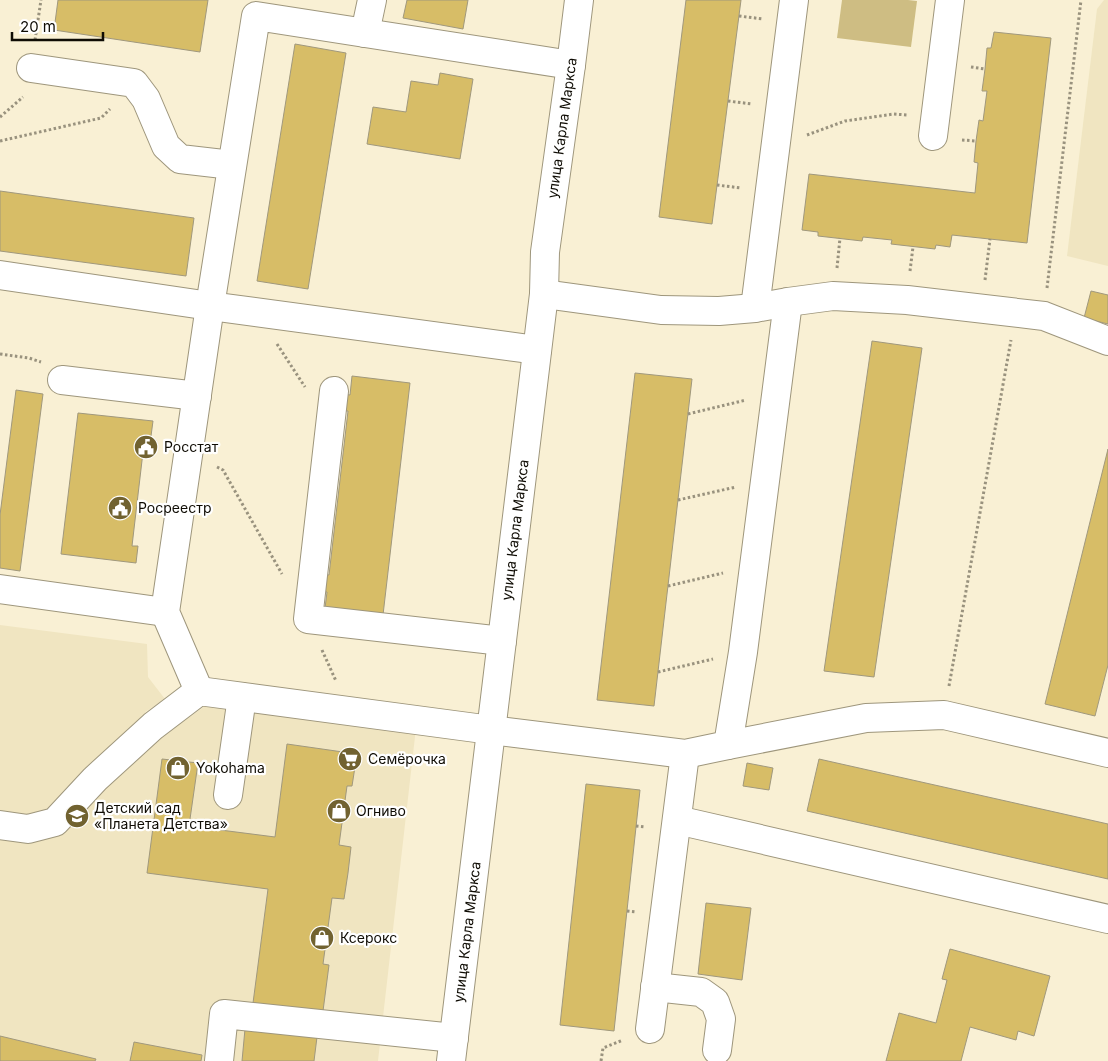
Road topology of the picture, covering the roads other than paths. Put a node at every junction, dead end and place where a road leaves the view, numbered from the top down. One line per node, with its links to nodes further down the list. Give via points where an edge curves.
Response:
1 (372, 0): 6 (street)
2 (579, 0): 7 (street, улица Карла Маркса)
3 (794, 0): 15 (street)
4 (950, 0): 9 (street)
5 (257, 8): 6 (street); 10 (street)
6 (365, 33): 7 (street)
7 (571, 65): 12 (street, улица Карла Маркса, via 544,252)
8 (31, 68): 10 (street, via 134,83 146,99 166,146 180,159)
9 (934, 126)
10 (232, 166): 14 (street)
11 (0, 275): 14 (street)
12 (544, 294): 15 (street, via 661,310); 17 (street, улица Карла Маркса)
13 (788, 302): 15 (street); 16 (street, via 834,296 907,300 1044,316); 27 (street)
14 (210, 306): 17 (street); 20 (street)
15 (755, 308)
16 (1108, 342)
17 (537, 350): 23 (street, улица Карла Маркса)
18 (62, 380): 20 (street)
19 (334, 391): 23 (street, via 308,619)
20 (197, 396): 22 (street)
21 (0, 589): 22 (street)
22 (165, 612): 24 (street)
23 (502, 641): 26 (street, улица Карла Маркса)
24 (199, 691): 25 (street); 32 (street, via 153,726 95,779 55,822 28,829)
25 (242, 696): 26 (street); 30 (street)
26 (491, 730): 29 (street); 36 (street, улица Карла Маркса)
27 (728, 745): 28 (street, via 866,718 944,715); 29 (street)
28 (1108, 753)
29 (685, 754): 31 (street)
30 (228, 795)
31 (676, 820): 33 (street); 34 (street)
32 (0, 825)
33 (1108, 919)
34 (655, 987): 35 (street); 37 (street, via 701,992 715,1002 721,1019)
35 (650, 1029)
36 (452, 1049): 38 (street, via 224,1014)
37 (717, 1050)
38 (219, 1061)

